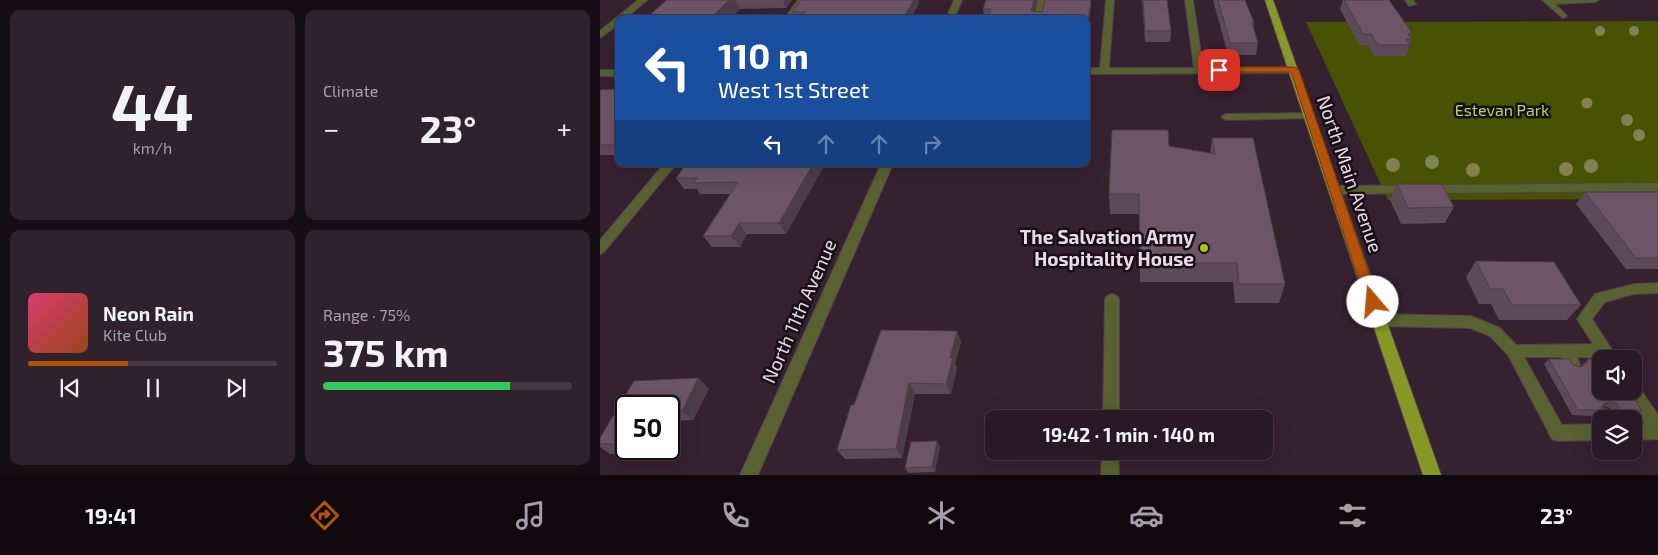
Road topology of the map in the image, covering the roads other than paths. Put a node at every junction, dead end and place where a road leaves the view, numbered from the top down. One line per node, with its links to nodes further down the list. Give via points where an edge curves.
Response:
1 (643, 0): 10 (street)
2 (802, 0): 11 (street)
3 (958, 0): 12 (street)
4 (1042, 0): 13 (street)
5 (1110, 0): 20 (street)
6 (1189, 0): 17 (street)
7 (1269, 0): 18 (main road, North Main Avenue)
8 (1595, 0): 9 (street)
9 (1547, 1): 14 (street)
10 (624, 15)
11 (791, 15)
12 (952, 15)
13 (1039, 15)
14 (1563, 16)
15 (615, 22): 16 (street)
16 (600, 35)
17 (1200, 70): 18 (street); 20 (street)
18 (1294, 70): 23 (main road, North Main Avenue)
19 (1090, 71): 20 (street)
20 (1104, 71)
21 (600, 73): 22 (street)
22 (615, 73)
23 (1310, 116): 24 (street); 28 (main road, North Main Avenue)
24 (1226, 118)
25 (668, 167): 29 (street)
26 (886, 167): 44 (street, North 11th Avenue)
27 (1658, 186): 28 (street)
28 (1336, 190): 32 (main road, North Main Avenue)
29 (600, 249)
30 (1658, 288): 34 (street, via 1634,289 1600,298 1584,319)
31 (1112, 300): 39 (street)
32 (1379, 320): 35 (street, via 1471,322 1495,332); 46 (main road, North Main Avenue)
33 (1565, 350): 35 (street); 36 (street); 37 (street)
34 (1605, 350)
35 (1513, 351): 42 (street, via 1558,433)
36 (1592, 353)
37 (1573, 364)
38 (1639, 400): 40 (street)
39 (1111, 410)
40 (1658, 430): 41 (street)
41 (1642, 431)
42 (1592, 432)
43 (1110, 460): 45 (street)
44 (750, 475)
45 (1110, 475)
46 (1432, 475)

